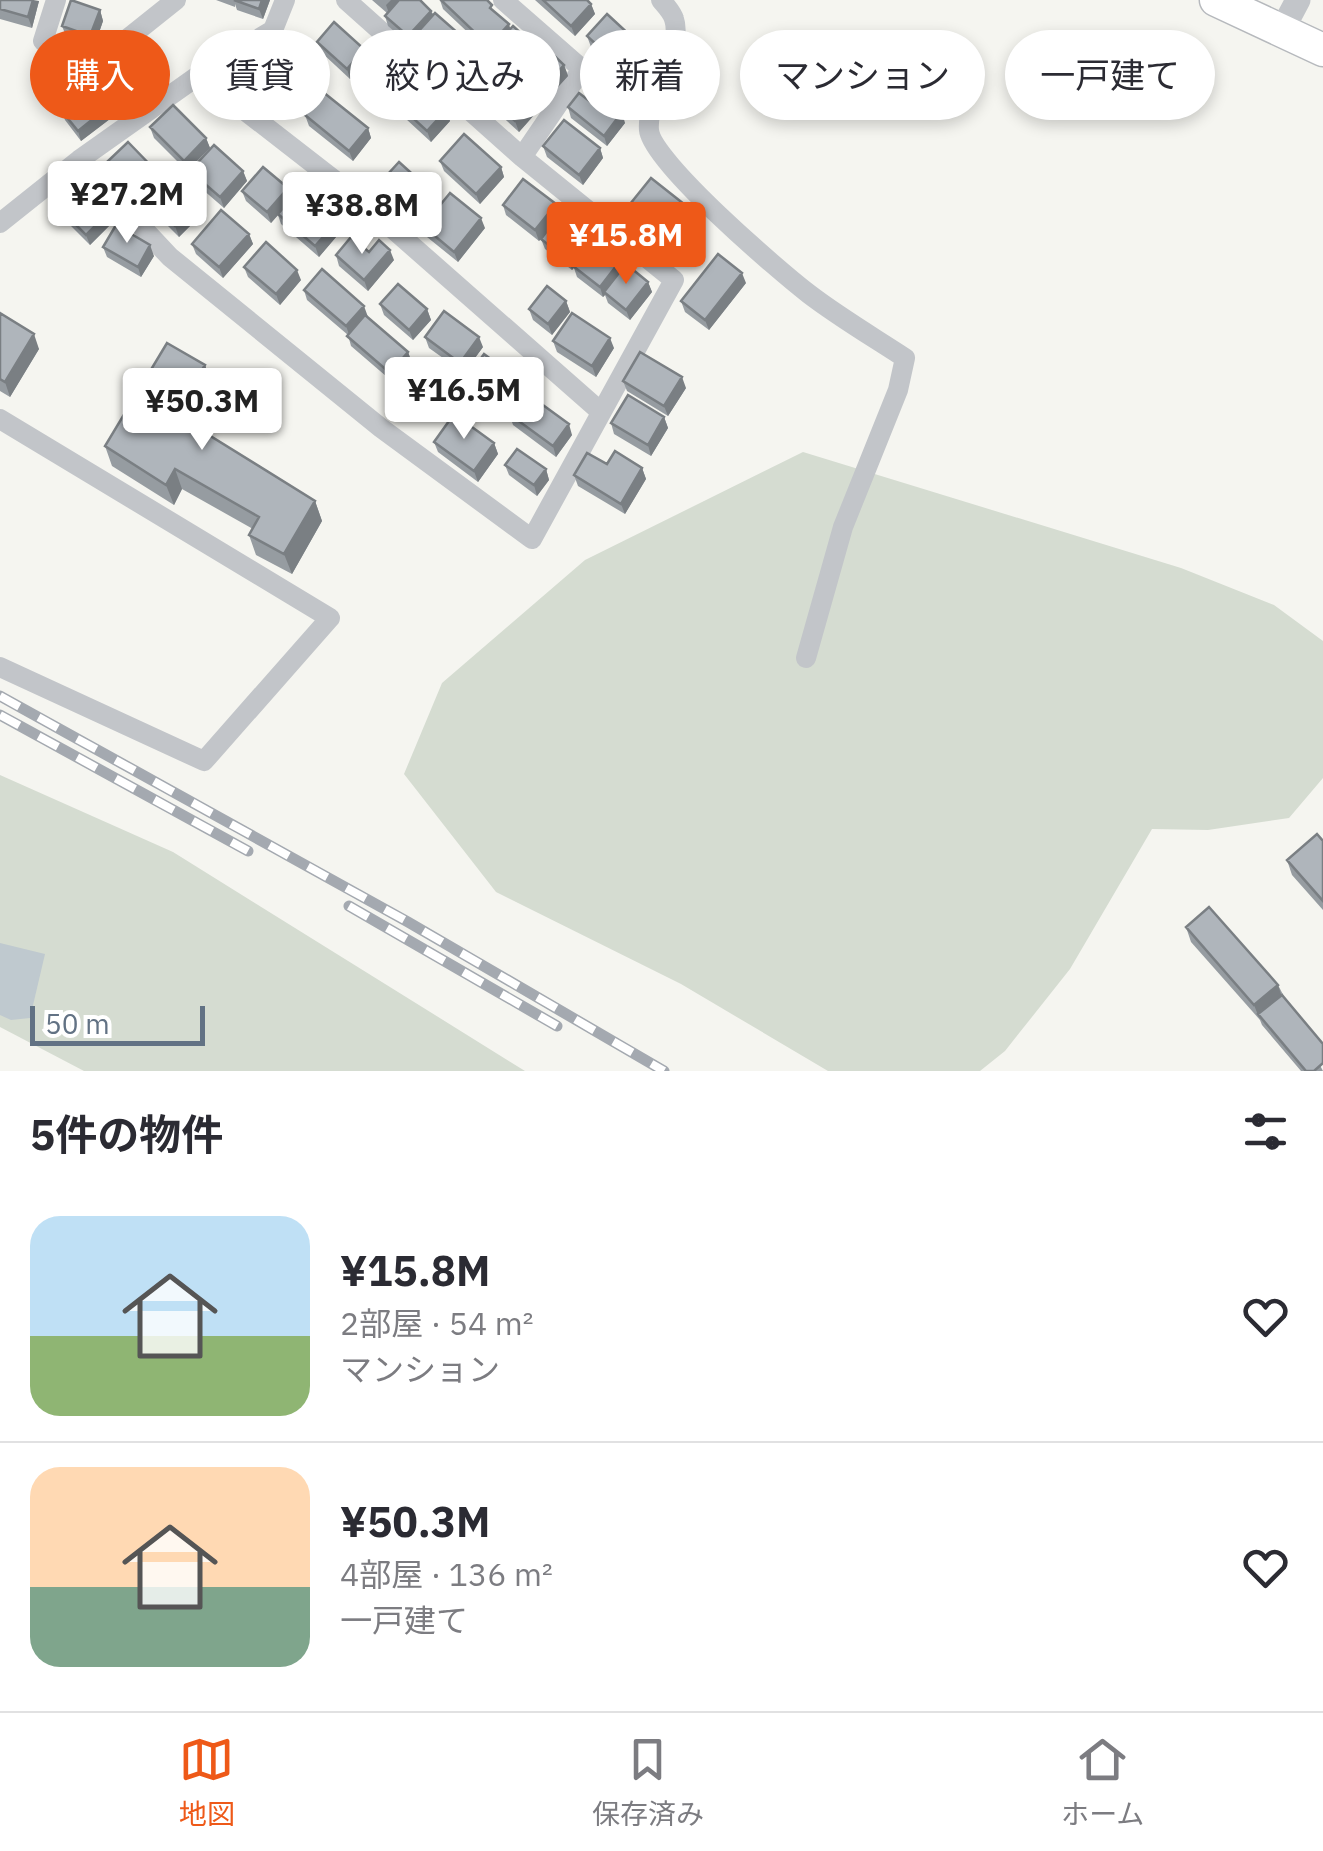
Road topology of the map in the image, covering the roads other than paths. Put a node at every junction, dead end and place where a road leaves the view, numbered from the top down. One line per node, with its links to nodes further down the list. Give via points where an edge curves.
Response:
1 (56, 0): 9 (street)
2 (176, 0): 10 (street)
3 (285, 0): 11 (street)
4 (346, 0): 16 (street)
5 (503, 0): 16 (street, via 582,69)
6 (661, 0): 21 (street, via 675,28 652,104 651,142 685,182 809,294 906,358 843,527)
7 (1216, 0): 12 (highway)
8 (1298, 0): 12 (street)
9 (46, 30)
10 (138, 30)
11 (273, 30)
12 (1281, 32): 13 (highway)
13 (1323, 50)
14 (136, 120): 17 (street)
15 (257, 120): 19 (street, via 360,200)
16 (522, 157): 19 (street, via 674,280)
17 (80, 160): 18 (street); 19 (street, via 170,257 381,428 532,539)
18 (0, 223)
19 (601, 412)
20 (0, 419): 22 (street, via 330,618 204,762)
21 (806, 658)
22 (0, 667)

